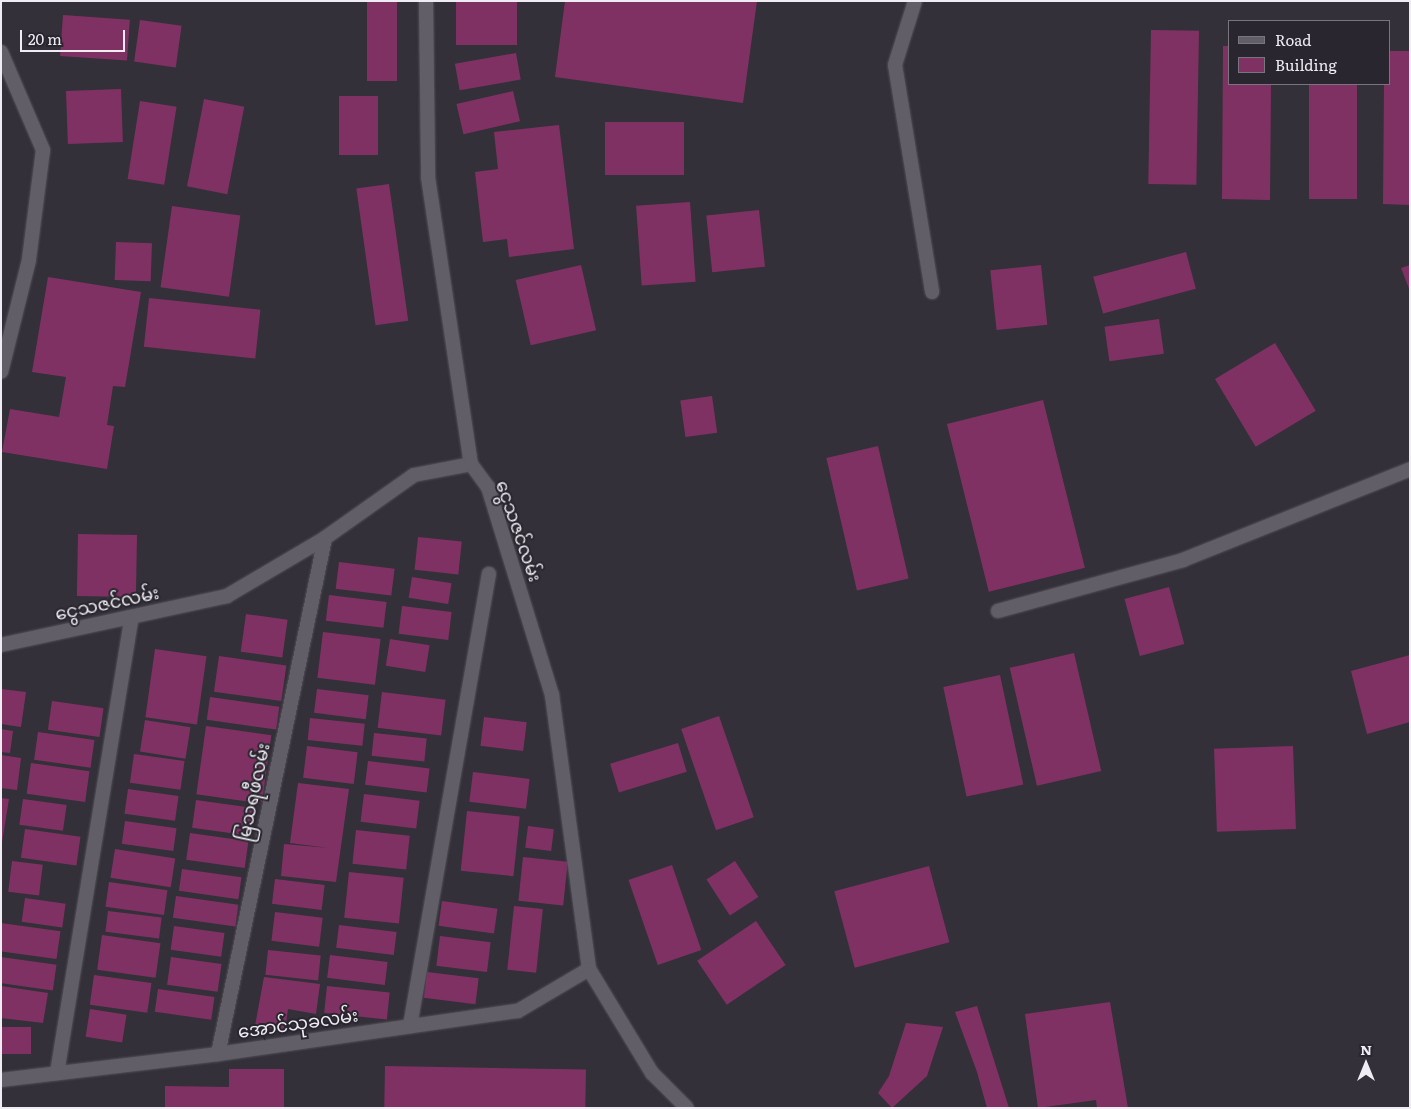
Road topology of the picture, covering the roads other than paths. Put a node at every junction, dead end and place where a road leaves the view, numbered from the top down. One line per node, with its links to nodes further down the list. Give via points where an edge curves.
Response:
1 (426, 1): 6 (street, via 428,177)
2 (915, 1): 4 (street, via 895,64)
3 (1, 52): 5 (street, via 43,150 29,260)
4 (932, 292)
5 (1, 372)
6 (471, 464): 8 (street, ငွေသဇင်လမ်း, via 414,475); 13 (street, ငွေသဇင်လမ်း, via 488,487 552,695)
7 (1410, 470): 10 (street, via 1183,560)
8 (325, 538): 11 (street, ငွေသဇင်လမ်း, via 227,596); 15 (street, မြသရဖီလမ်း)
9 (489, 574): 14 (street)
10 (998, 611)
11 (132, 617): 12 (street, ငွေသဇင်လမ်း); 16 (street)
12 (1, 645)
13 (589, 969): 14 (street, အောင်သုခလမ်း, via 518,1010); 18 (street, via 652,1073)
14 (410, 1026): 15 (street, အောင်သုခလမ်း)
15 (218, 1054): 16 (street, အောင်သုခလမ်း)
16 (57, 1073): 17 (street, အောင်သုခလမ်း)
17 (1, 1080)
18 (687, 1108)

